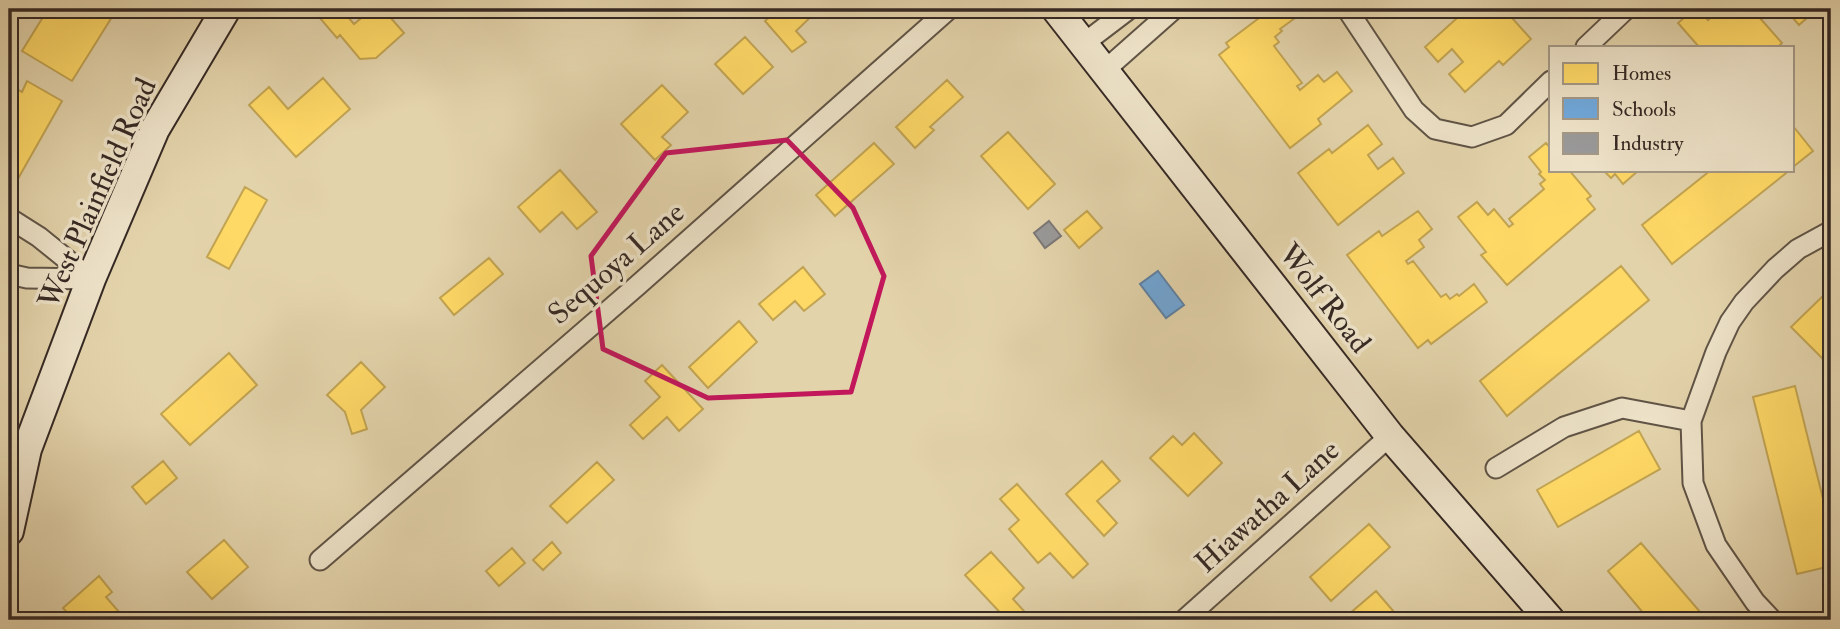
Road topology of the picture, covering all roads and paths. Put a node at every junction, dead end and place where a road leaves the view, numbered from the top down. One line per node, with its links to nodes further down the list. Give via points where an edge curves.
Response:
1 (226, 9): 15 (street, West Plainfield Road, via 155,129)
2 (949, 9): 20 (street, Sequoya Lane)
3 (1056, 9): 8 (street, Wolf Road)
4 (1129, 9): 8 (street)
5 (1174, 9): 10 (street)
6 (1347, 9): 11 (street, via 1414,110 1435,129 1472,137 1506,125)
7 (1626, 9): 9 (street)
8 (1083, 44): 10 (street, Wolf Road)
9 (1587, 46)
10 (1105, 70): 17 (street, Wolf Road)
11 (1549, 83)
12 (9, 218): 15 (street)
13 (1829, 235): 16 (street, via 1805,245 1744,302 1716,352)
14 (9, 274): 15 (street)
15 (91, 279): 19 (street, West Plainfield Road, via 27,449)
16 (1692, 421): 18 (street, via 1622,408 1564,427); 23 (street, via 1693,483 1716,545)
17 (1390, 436): 21 (street, Hiawatha Lane); 22 (street, Wolf Road)
18 (1496, 468)
19 (9, 531)
20 (320, 560)
21 (1184, 620)
22 (1550, 620)
23 (1772, 620)

